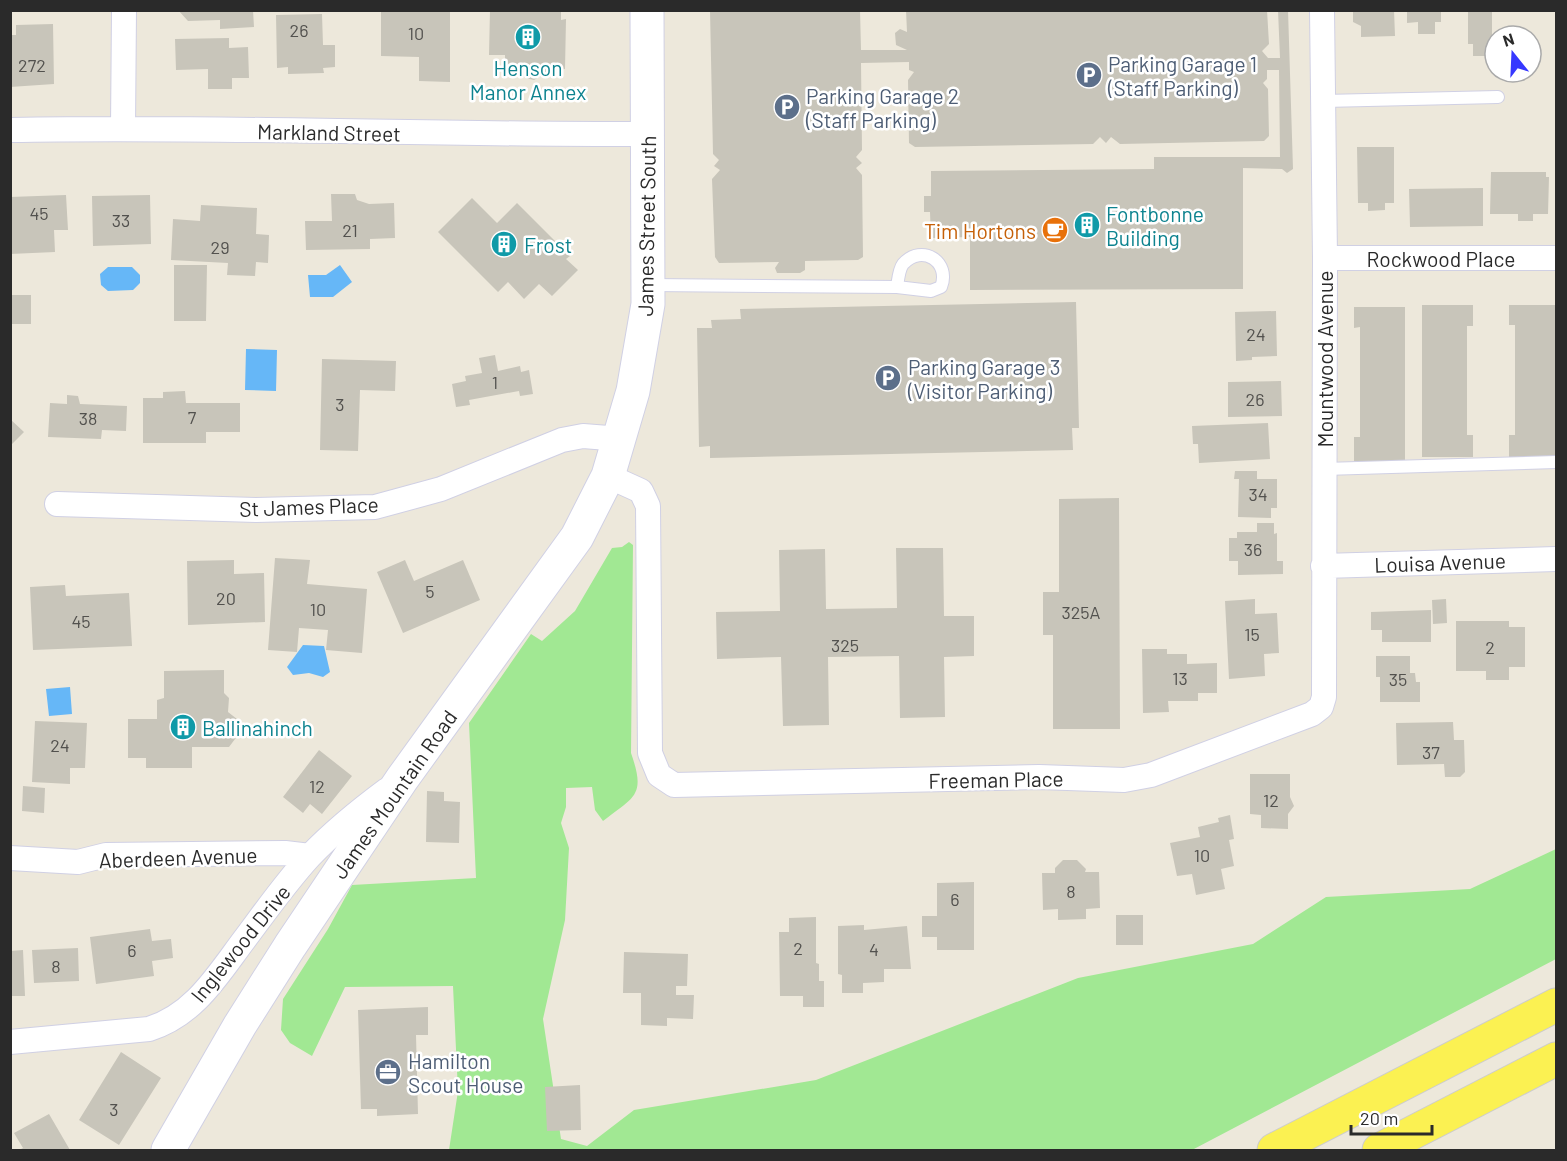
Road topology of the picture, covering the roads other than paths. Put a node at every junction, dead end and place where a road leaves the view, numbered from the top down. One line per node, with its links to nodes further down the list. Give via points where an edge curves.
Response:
1 (124, 10): 6 (street)
2 (647, 10): 8 (main road, James Street South)
3 (1322, 10): 5 (street, Mountwood Avenue)
4 (1498, 97): 5 (lane)
5 (1324, 101): 9 (street, Mountwood Avenue)
6 (123, 128): 7 (street, Markland Street); 8 (street, Markland Street, via 471,135)
7 (10, 130)
8 (648, 134): 11 (main road, James Street South)
9 (1325, 258): 10 (street, Rockwood Place); 15 (street, Mountwood Avenue)
10 (1557, 258)
11 (648, 285): 12 (lane); 13 (main road, James Street South, via 647,314)
12 (897, 286): 12 (lane, via 902,265 912,257 924,254 936,259 943,268 945,279 941,287 931,291)
13 (621, 439): 16 (main road, James Mountain Road); 17 (street, St James Place, via 583,436 562,440 441,489 375,507 256,510)
14 (1557, 462): 15 (lane)
15 (1324, 469): 19 (street, Mountwood Avenue)
16 (608, 476): 20 (street, Freeman Place, via 641,491 648,506 650,753 659,775 674,785 1039,777 1124,780 1151,775 1312,714); 21 (main road, James Mountain Road, via 577,537)
17 (57, 504)
18 (1557, 559): 19 (street, Louisa Avenue)
19 (1323, 566): 20 (street, Mountwood Avenue)
20 (1321, 707)
21 (402, 779): 22 (street, Inglewood Drive); 27 (main road, James Mountain Road, via 240,1025)
22 (310, 856): 23 (street, Aberdeen Avenue, via 106,855 78,862); 25 (street, Inglewood Drive, via 211,986 167,1023 149,1029)
23 (10, 858)
24 (1557, 1005): 28 (main road)
25 (10, 1042)
26 (1557, 1059): 29 (main road)
27 (168, 1150)
28 (1274, 1150)
29 (1379, 1150)

